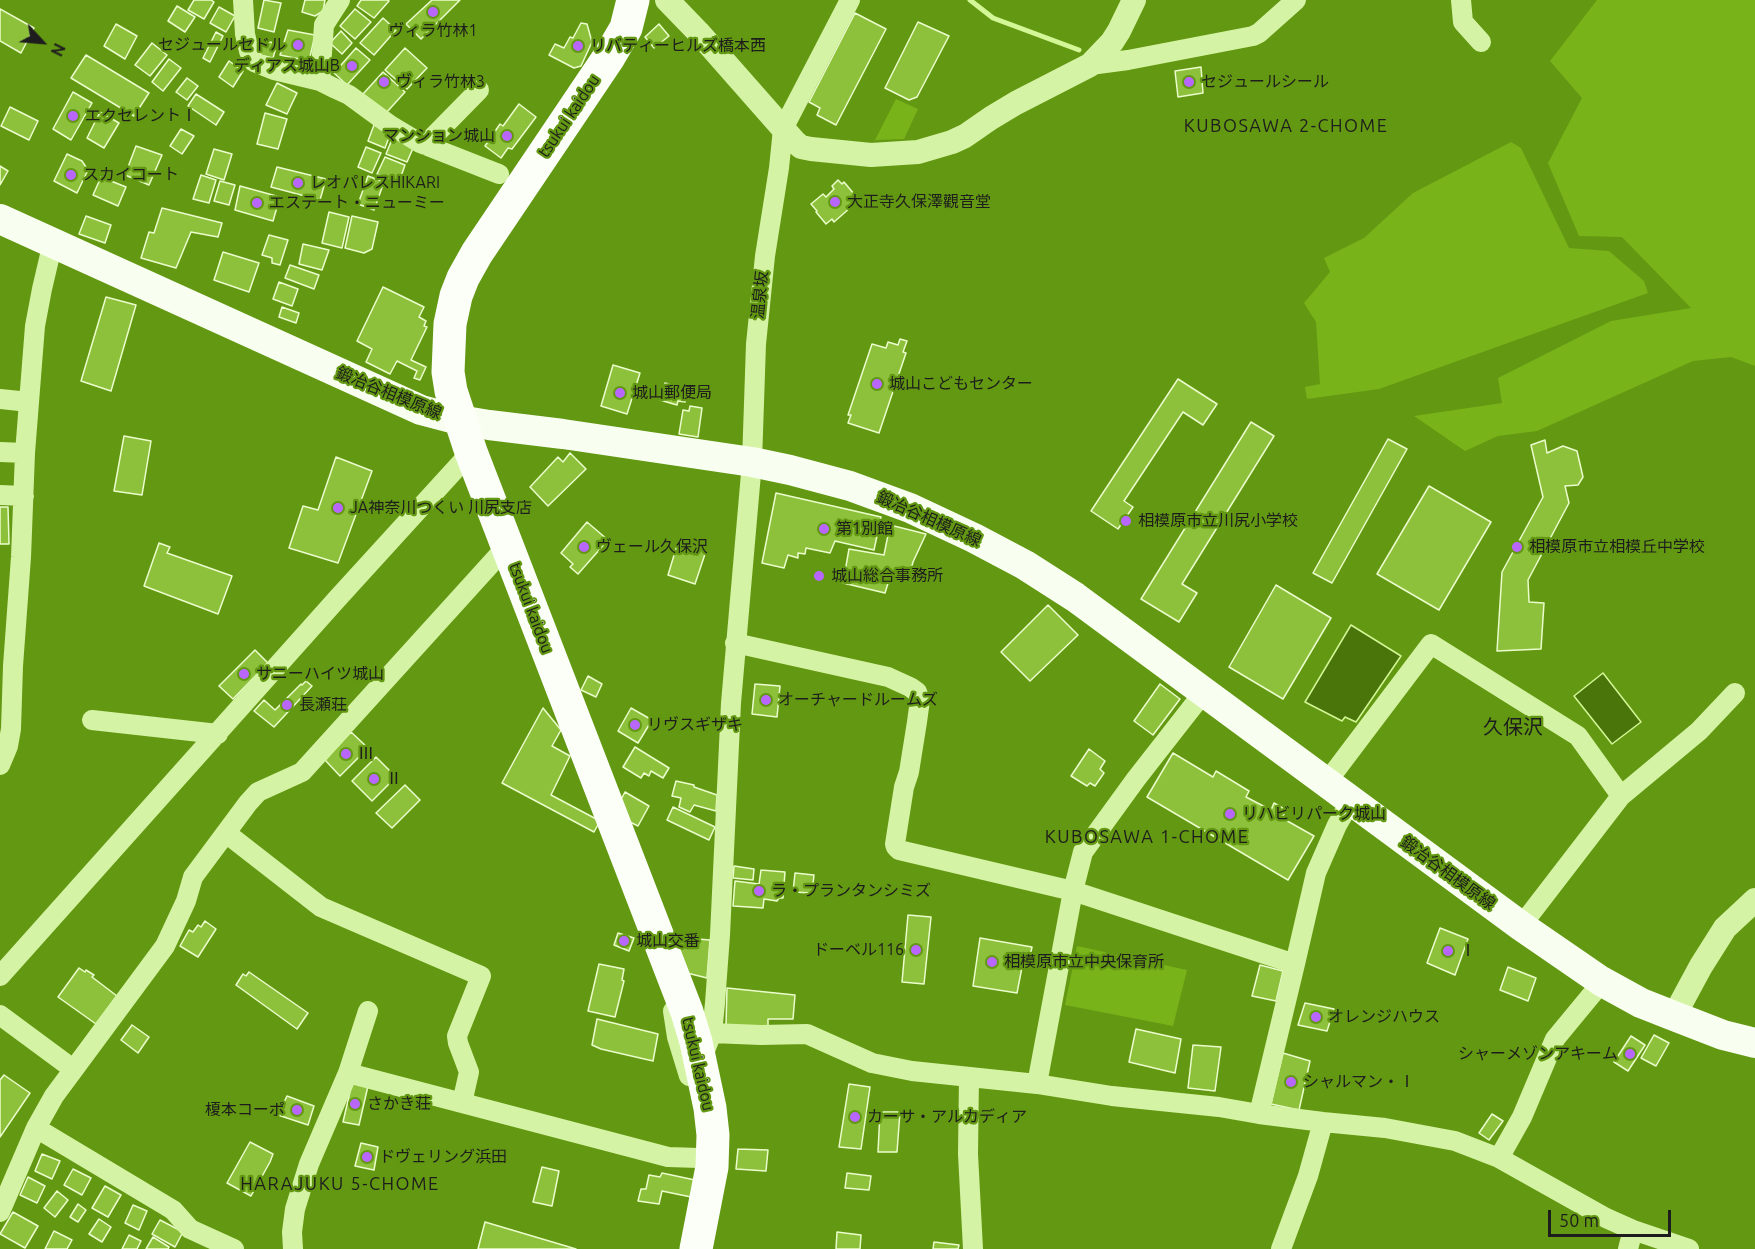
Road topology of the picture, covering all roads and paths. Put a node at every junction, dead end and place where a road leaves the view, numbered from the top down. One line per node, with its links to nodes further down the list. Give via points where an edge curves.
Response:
1 (243, 0): 11 (street, via 244,34 254,62)
2 (340, 0): 11 (street, via 324,25)
3 (633, 0): 20 (highway, tsukui kaidou, via 626,28 615,47 477,253 459,287 448,340 450,385)
4 (667, 0): 13 (street)
5 (850, 0): 13 (street)
6 (1134, 0): 10 (street, via 1112,42)
7 (1296, 0): 10 (street, via 1253,36)
8 (1461, 0): 9 (street, via 1463,22)
9 (1482, 42)
10 (1090, 65): 13 (street, via 1016,103 965,136 929,150 871,155 830,152 801,147)
11 (320, 81): 14 (street, via 349,95)
12 (479, 90): 14 (street)
13 (783, 129): 24 (street, 温泉坂, via 760,294)
14 (425, 145): 15 (street)
15 (499, 174)
16 (0, 219): 17 (main road, 鍛冶谷相模原線)
17 (53, 242): 19 (street, via 36,326); 20 (main road, 鍛冶谷相模原線, via 406,403)
18 (0, 399): 19 (street)
19 (29, 402): 23 (street)
20 (459, 420): 22 (highway, tsukui kaidou); 24 (main road, 鍛冶谷相模原線)
21 (0, 452): 23 (street)
22 (471, 452): 27 (highway, tsukui kaidou); 33 (street)
23 (25, 453): 26 (street)
24 (752, 462): 28 (street, 温泉坂); 30 (main road, 鍛冶谷相模原線, via 850,486 974,538 1075,597)
25 (0, 495): 26 (street)
26 (24, 495): 29 (street, via 21,557)
27 (507, 546): 38 (street, via 302,772 258,792); 45 (highway, tsukui kaidou)
28 (735, 644): 39 (street, via 888,678 917,692 920,699 916,731 895,843 899,850); 50 (street, 温泉坂, via 720,935)
29 (6, 667): 34 (street, via 11,729)
30 (1204, 692): 35 (main road, 鍛冶谷相模原線); 39 (street, via 1083,852)
31 (1735, 693): 36 (street, via 1699,731)
32 (92, 720): 33 (street)
33 (218, 734): 43 (street)
34 (0, 765)
35 (1326, 783): 36 (street, via 1431,644 1578,736); 37 (main road, 鍛冶谷相模原線)
36 (1621, 796): 41 (street)
37 (1351, 801): 41 (main road, 鍛冶谷相模原線); 42 (street, via 1316,873)
38 (226, 833): 51 (street, via 193,877 165,946); 55 (street, via 321,907 481,976 457,1036 469,1072)
39 (1072, 891): 42 (street); 54 (street)
40 (1755, 900): 48 (street, via 1725,928)
41 (1521, 926): 44 (main road, 鍛冶谷相模原線)
42 (1295, 964): 57 (street)
43 (0, 976)
44 (1601, 981): 48 (main road, 鍛冶谷相模原線); 61 (street, via 1555,1039 1527,1107)
45 (675, 983): 50 (highway, tsukui kaidou); 56 (street, via 673,1011 684,1063 691,1082)
46 (368, 1011): 52 (street)
47 (0, 1015): 51 (street)
48 (1674, 1016): 49 (main road, 鍛冶谷相模原線, via 1723,1035)
49 (1755, 1042)
50 (706, 1046): 53 (street, via 761,1035 807,1034 881,1066); 56 (highway, tsukui kaidou)
51 (73, 1069): 59 (street)
52 (348, 1073): 55 (street); 65 (street, via 309,1164 295,1209)
53 (969, 1077): 54 (street); 67 (street)
54 (1037, 1084): 57 (street)
55 (462, 1103): 60 (street, via 668,1156)
56 (710, 1108): 60 (highway, tsukui kaidou)
57 (1259, 1114): 58 (street)
58 (1323, 1122): 61 (street, via 1455,1141); 68 (street)
59 (36, 1128): 62 (street); 64 (street, via 173,1210 190,1229)
60 (712, 1156): 66 (highway, tsukui kaidou)
61 (1499, 1158): 63 (street, via 1606,1218)
62 (0, 1212)
63 (1630, 1239): 69 (street)
64 (234, 1249)
65 (293, 1249)
66 (696, 1249)
67 (973, 1249)
68 (1281, 1249)
69 (1689, 1249)

